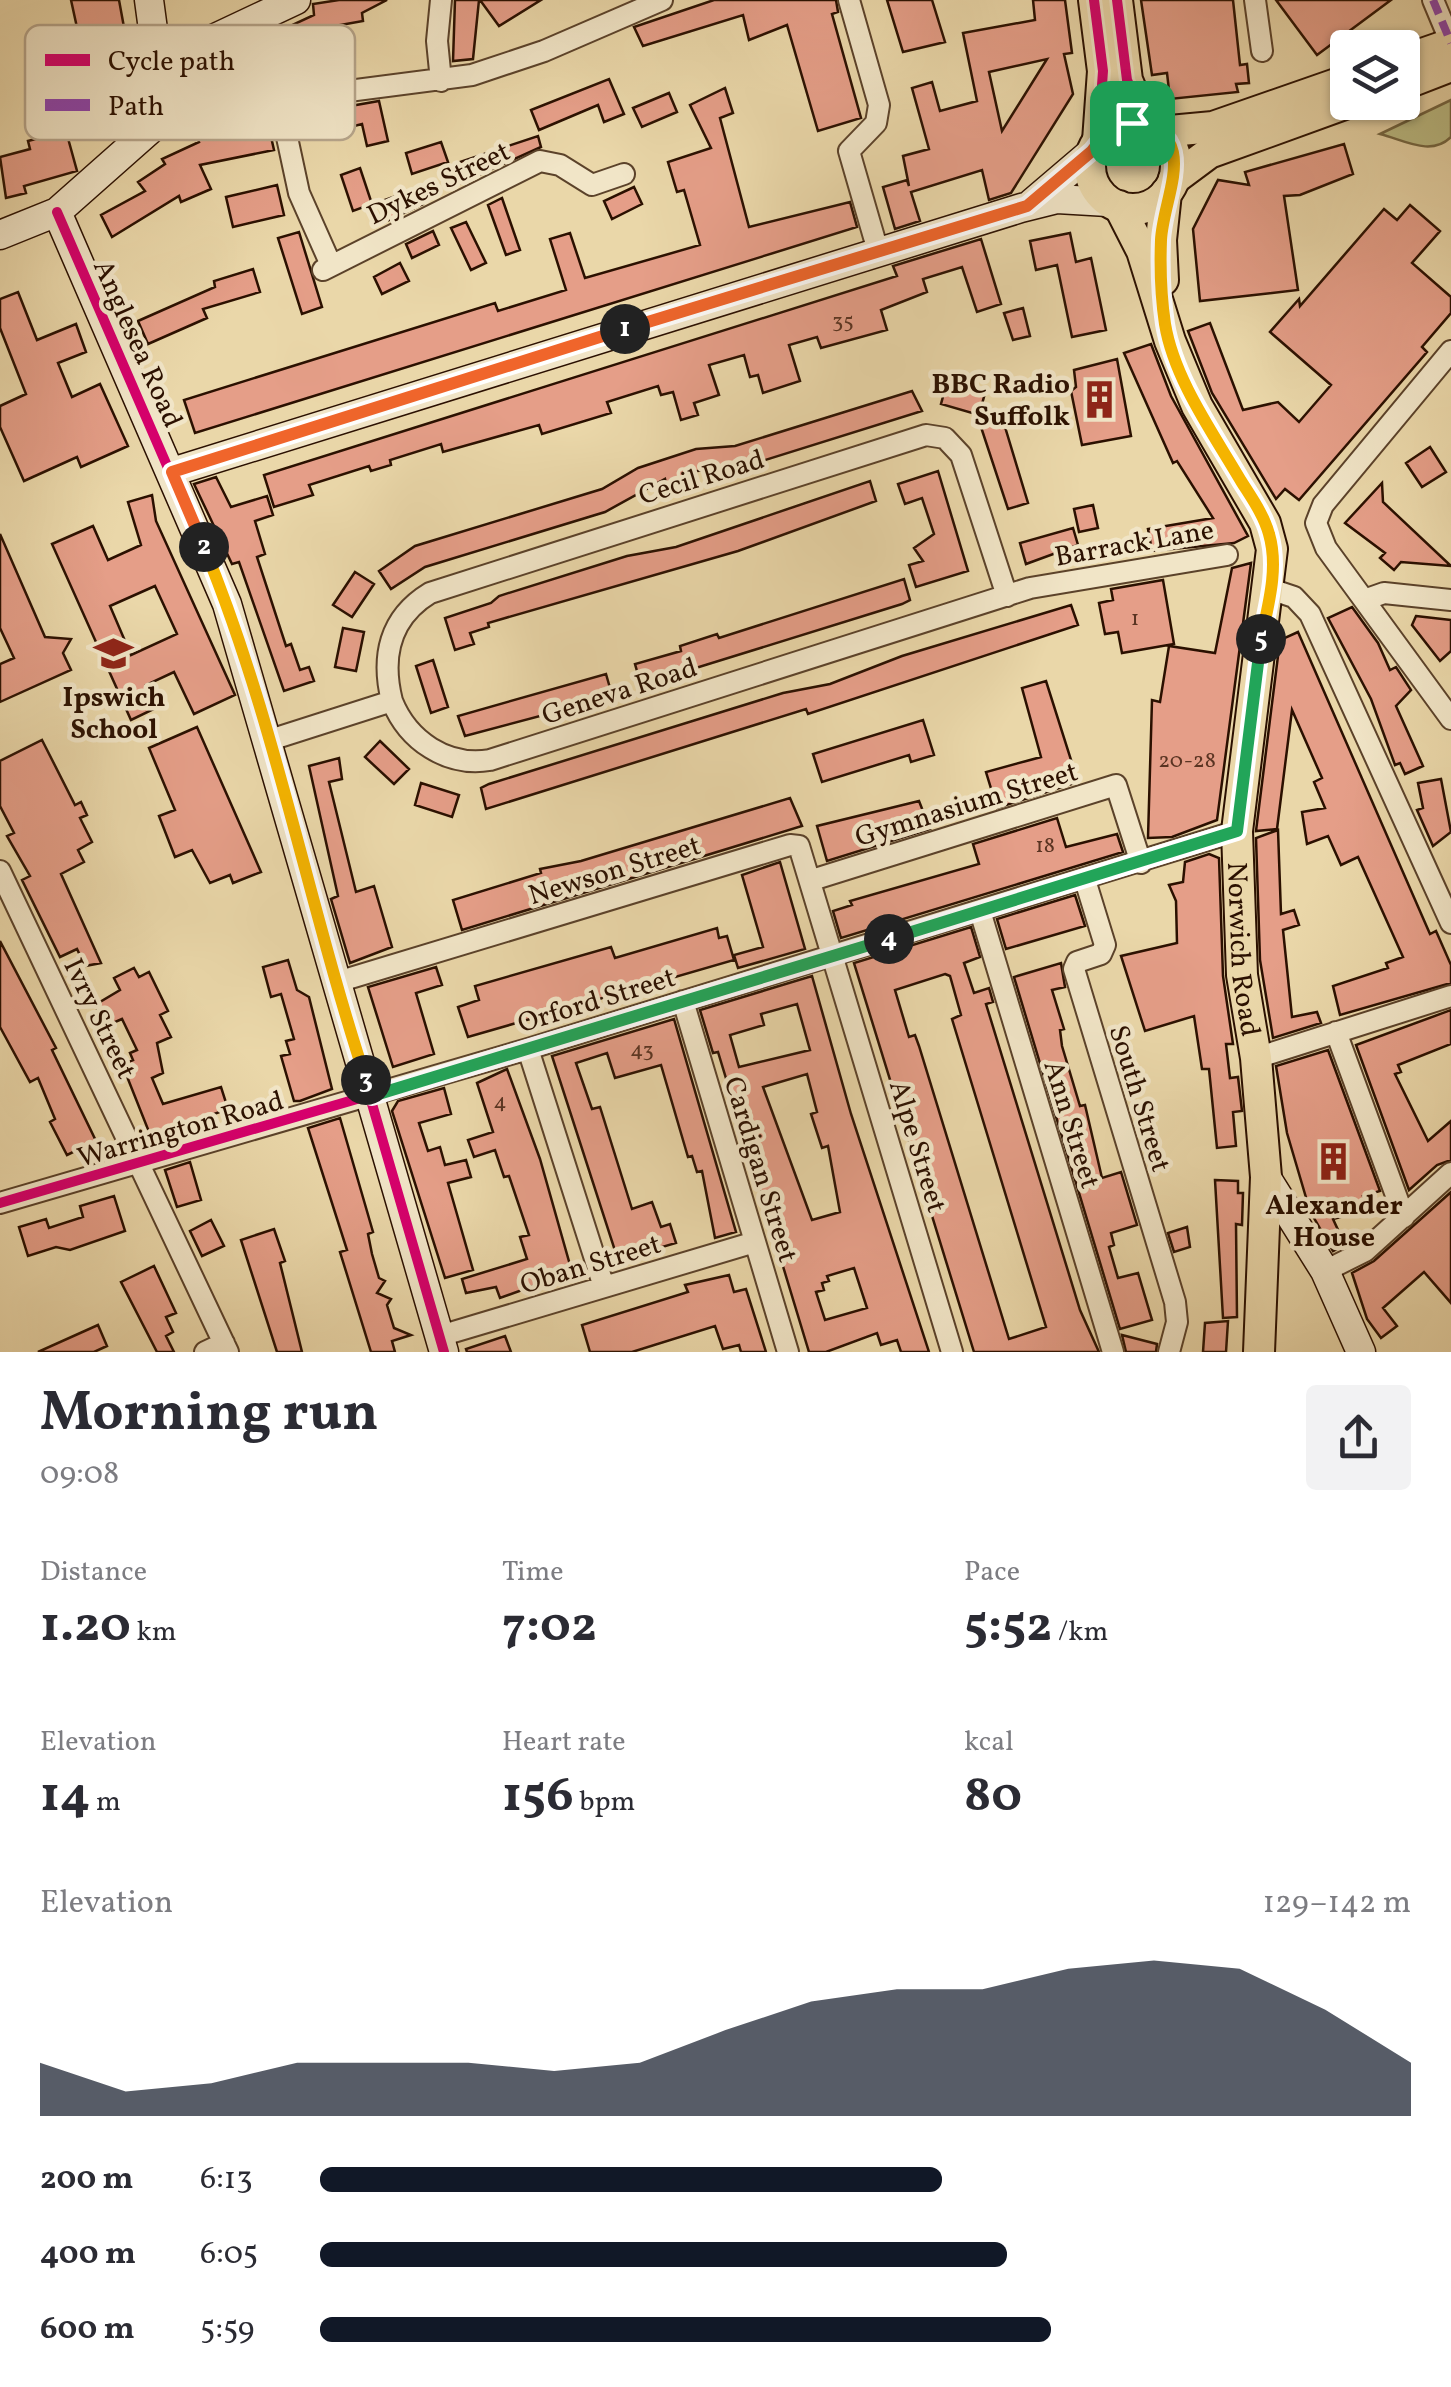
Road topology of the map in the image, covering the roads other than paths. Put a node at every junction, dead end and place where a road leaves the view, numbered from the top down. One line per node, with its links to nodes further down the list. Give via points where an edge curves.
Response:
1 (149, 0): 10 (street)
2 (296, 0): 11 (street)
3 (441, 0): 17 (street)
4 (662, 0): 17 (street, via 528,57)
5 (849, 0): 31 (street, via 879,106 876,123 849,151)
6 (1094, 0): 24 (main road, via 1103,71)
7 (1118, 0): 21 (main road, via 1127,80)
8 (1255, 0): 13 (street)
9 (1433, 0): 12 (street)
10 (152, 25)
11 (243, 25)
12 (1451, 44): 14 (main road)
13 (1262, 51)
14 (1420, 55)
15 (1451, 66): 16 (main road)
16 (1420, 78)
17 (442, 81): 19 (street)
18 (1330, 86): 21 (main road, via 1213,127)
19 (355, 91)
20 (1330, 109): 26 (main road, via 1210,153)
21 (1152, 128): 24 (main road, via 1119,125); 26 (main road, via 1174,154)
22 (138, 140): 29 (street)
23 (288, 140): 25 (street, Dykes Street, via 327,268 540,161 560,164 592,185)
24 (1095, 146): 27 (main road, via 1094,184); 28 (street)
25 (624, 174)
26 (1170, 186): 27 (main road, via 1141,208); 32 (main road, via 1161,240)
27 (1113, 204): 28 (street, via 1057,199); 32 (main road, via 1142,251)
28 (1027, 206): 31 (street)
29 (57, 212): 30 (street); 34 (street, Anglesea Road)
30 (0, 235)
31 (878, 251): 34 (street)
32 (1165, 321): 36 (main road, Norwich Road, via 1197,406 1262,516 1272,548)
33 (1451, 350): 38 (street, via 1319,512 1320,539)
34 (172, 472): 42 (street, Anglesea Road, via 227,604)
35 (1227, 555): 37 (street, Barrack Lane)
36 (1270, 589): 43 (main road, Norwich Road); 49 (street, via 1294,596 1310,614)
37 (1007, 596): 40 (street, Geneva Road, via 490,760 461,762 435,751 404,724); 40 (street, Cecil Road, via 961,455 945,438 926,435 430,593 406,611 392,635 385,670)
38 (1367, 598): 39 (street, via 1388,593); 41 (street)
39 (1451, 600)
40 (392, 701): 42 (street)
41 (1451, 718)
42 (270, 740): 51 (street, Anglesea Road)
43 (1237, 831): 44 (street, Orford Street); 56 (main road, Norwich Road, via 1237,912)
44 (1141, 863): 46 (street, Gymnasium Street, via 1116,785); 47 (street, Orford Street)
45 (0, 871): 58 (street, Ivry Street)
46 (812, 880): 50 (street, Newson Street); 51 (street, Newson Street, via 802,850 790,845)
47 (1085, 880): 48 (street, Orford Street); 71 (street, South Street, via 1105,945 1073,966 1175,1302)
48 (980, 911): 50 (street, Orford Street); 70 (street, Ann Street)
49 (1451, 923)
50 (833, 956): 53 (street, Orford Street); 69 (street, Alpe Street)
51 (334, 983): 57 (street, Anglesea Road)
52 (1451, 996): 54 (street)
53 (683, 1001): 55 (street, Orford Street); 63 (street, Cardigan Street)
54 (1336, 1032): 56 (street); 62 (street)
55 (528, 1048): 57 (street, Orford Street); 65 (street)
56 (1256, 1058): 60 (main road, Norwich Road)
57 (372, 1096): 58 (street, Warrington Road); 66 (street, Anglesea Road)
58 (140, 1163): 61 (street, Warrington Road); 67 (street, Ivry Street)
59 (1451, 1173): 62 (street)
60 (1266, 1177): 64 (street); 72 (main road, Norwich Road)
61 (0, 1203)
62 (1404, 1217): 64 (street, via 1365,1251)
63 (755, 1242): 65 (street, Oban Street); 68 (street, Cardigan Street)
64 (1325, 1271): 73 (street)
65 (604, 1287): 66 (street, Oban Street)
66 (442, 1344)
67 (219, 1349)
68 (788, 1352)
69 (952, 1352)
70 (1113, 1352)
71 (1169, 1352)
72 (1259, 1352)
73 (1362, 1352)

